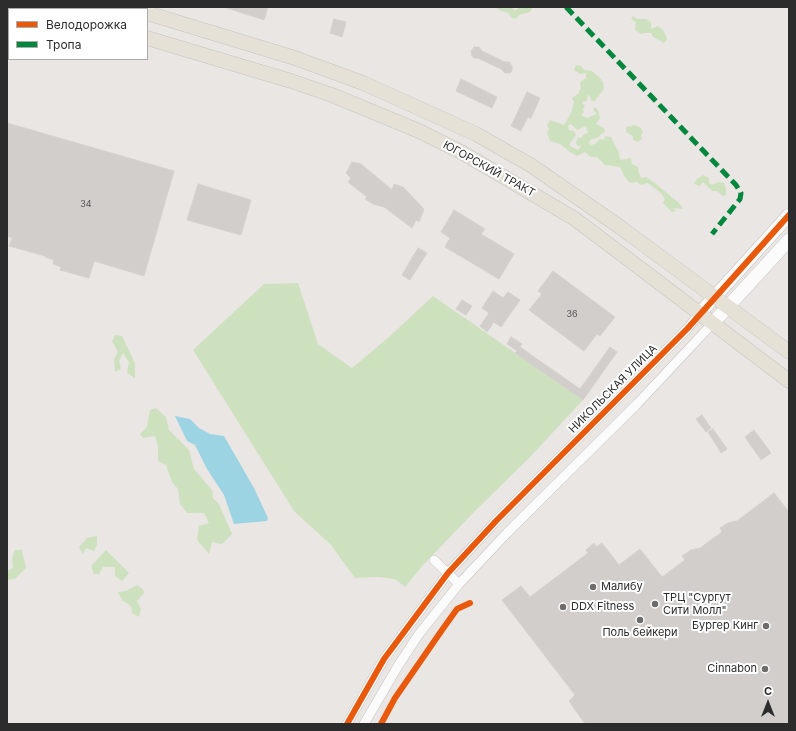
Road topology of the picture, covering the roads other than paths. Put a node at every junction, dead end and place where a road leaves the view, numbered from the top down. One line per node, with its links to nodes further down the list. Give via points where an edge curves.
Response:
1 (148, 13): 5 (main road, ЮГОРСКИЙ ТРАКТ, via 295,58 356,80 476,134 532,166)
2 (148, 38): 7 (main road, ЮГОРСКИЙ ТРАКТ, via 332,95 419,131 463,153 575,219)
3 (789, 216): 5 (street, НИКОЛЬСКАЯ УЛИЦА)
4 (789, 240): 6 (street)
5 (714, 297): 6 (main road, ЮГОРСКИЙ ТРАКТ); 7 (street, НИКОЛЬСКАЯ УЛИЦА)
6 (728, 307): 8 (street); 9 (main road, ЮГОРСКИЙ ТРАКТ)
7 (700, 313): 8 (main road, ЮГОРСКИЙ ТРАКТ); 12 (street, НИКОЛЬСКАЯ УЛИЦА)
8 (713, 323): 10 (main road, ЮГОРСКИЙ ТРАКТ); 13 (street, via 638,403)
9 (789, 352)
10 (789, 381)
11 (434, 560): 12 (street)
12 (448, 573): 13 (street); 14 (street, НИКОЛЬСКАЯ УЛИЦА, via 384,659)
13 (459, 584): 15 (street, via 410,647)
14 (347, 724)
15 (364, 724)

